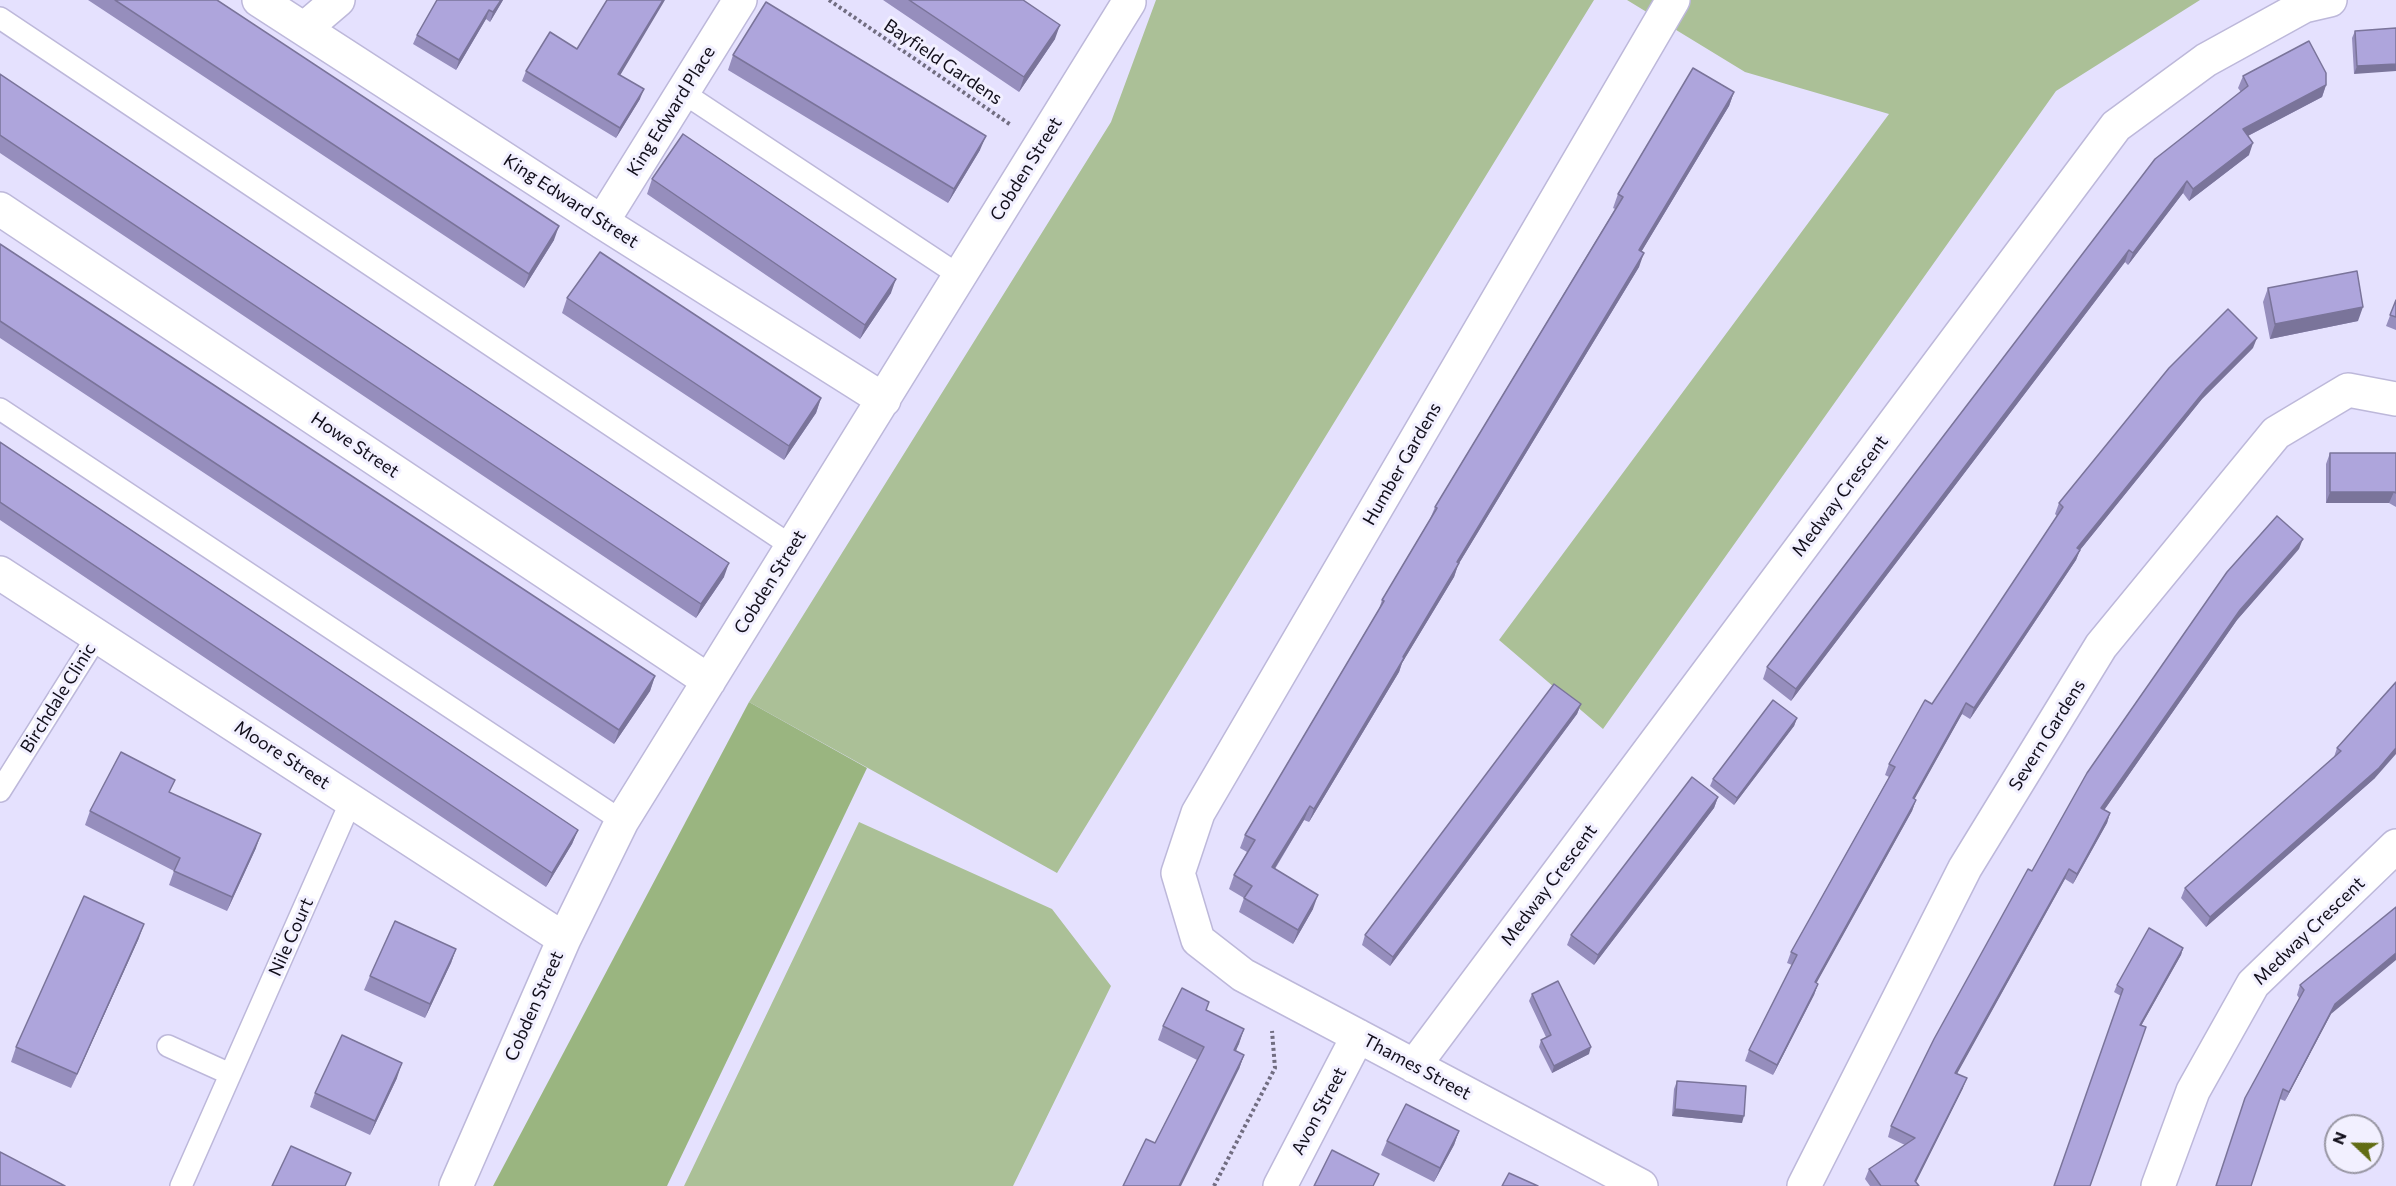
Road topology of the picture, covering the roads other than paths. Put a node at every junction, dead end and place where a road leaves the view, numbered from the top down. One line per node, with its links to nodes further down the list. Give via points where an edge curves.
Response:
1 (260, 0): 8 (street, King Edward Street)
2 (338, 0): 8 (street)
3 (740, 0): 9 (street, King Edward Place)
4 (1673, 0): 25 (street, Humber Gardens, via 1198,813 1178,873)
5 (2330, 0): 28 (street, Medway Crescent, via 2304,6 2206,60 2116,126)
6 (1127, 1): 12 (street, Cobden Street)
7 (0, 18): 16 (lane)
8 (304, 29): 11 (street, King Edward Street)
9 (682, 92): 11 (street, King Edward Place); 12 (lane)
10 (0, 209): 19 (street, Howe Street)
11 (602, 222): 14 (street, King Edward Street)
12 (960, 276): 14 (street, Cobden Street)
13 (2396, 399): 34 (street, Severn Gardens, via 2349,390 2276,432 2101,646 1965,868)
14 (884, 400): 16 (street, Cobden Street)
15 (0, 409): 22 (lane)
16 (792, 547): 19 (street, Cobden Street)
17 (0, 573): 18 (street, Moore Street)
18 (98, 635): 20 (lane, Birchdale Clinic); 21 (street, Moore Street)
19 (710, 681): 22 (street, Cobden Street)
20 (0, 791)
21 (351, 801): 24 (street, Moore Street); 29 (lane, Nile Court)
22 (622, 821): 24 (street, Cobden Street)
23 (2396, 846): 35 (street, Medway Crescent, via 2253,984 2193,1090)
24 (564, 939): 31 (street, Cobden Street)
25 (1198, 940): 26 (street, Thames Street, via 1243,975)
26 (1359, 1036): 28 (street, Thames Street); 32 (street, Avon Street)
27 (168, 1047): 29 (lane)
28 (1414, 1066): 33 (street, Thames Street)
29 (230, 1074): 30 (lane, Nile Court)
30 (181, 1186)
31 (456, 1186)
32 (1280, 1186)
33 (1641, 1186)
34 (1804, 1186)
35 (2158, 1186)

